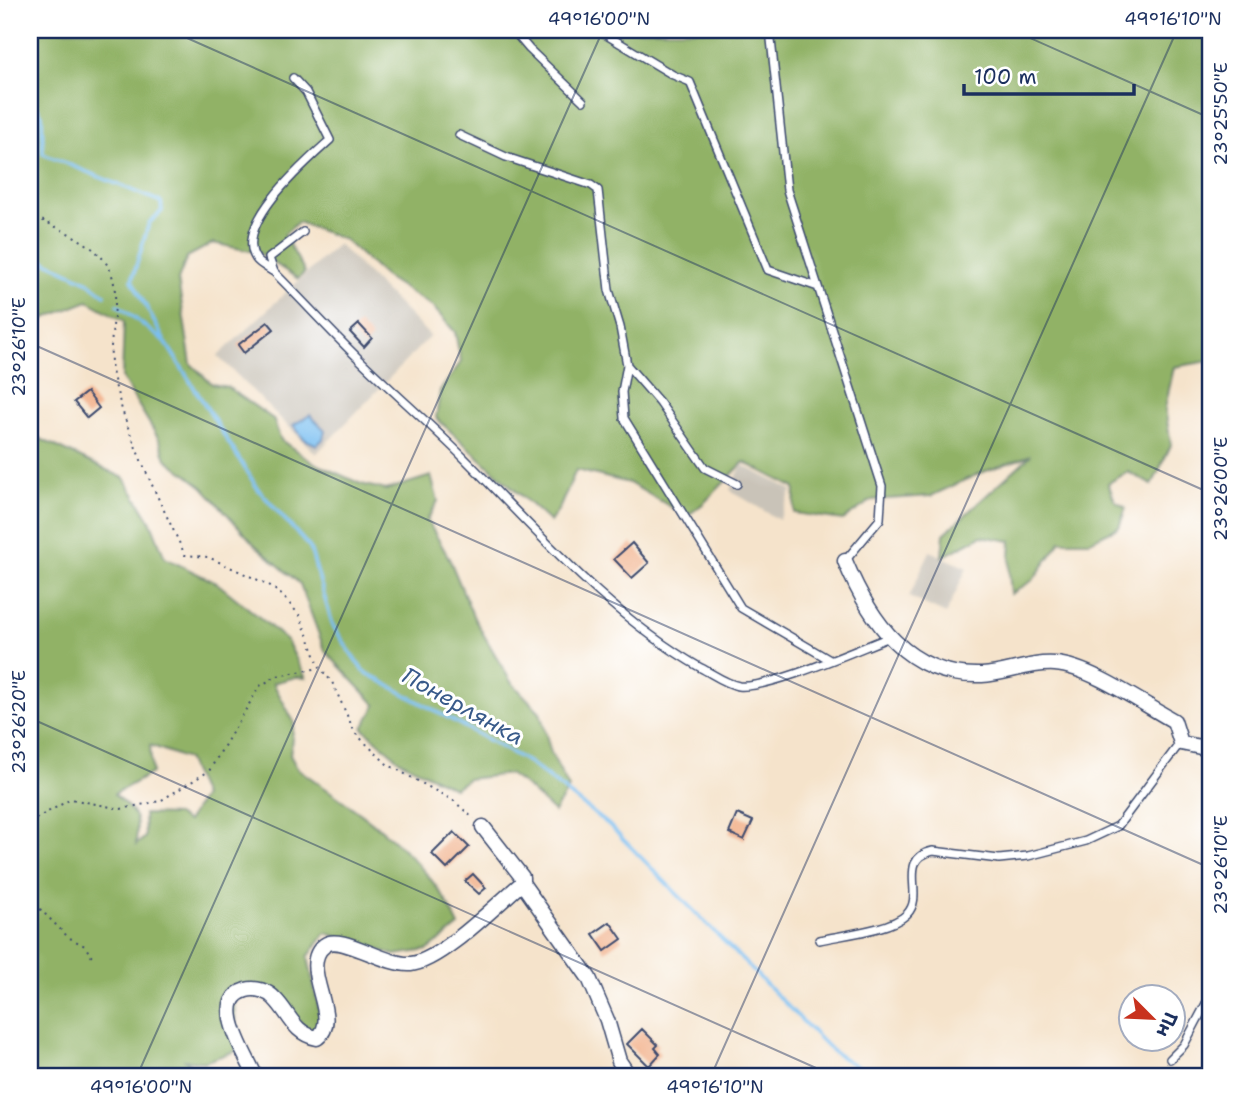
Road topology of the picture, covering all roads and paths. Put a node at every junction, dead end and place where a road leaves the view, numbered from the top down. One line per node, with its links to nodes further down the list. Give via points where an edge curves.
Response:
1 (513, 30): 5 (lane)
2 (598, 30): 10 (lane, via 690,82 768,270)
3 (770, 30): 10 (lane, via 787,190)
4 (293, 78): 9 (lane, via 306,92 330,140 284,182 254,228 251,244 256,260)
5 (583, 101)
6 (459, 135): 11 (lane, via 598,190 610,290)
7 (30, 215): 16 (path, via 98,252 110,269 114,288 111,368 145,469 185,555 208,557 283,596 300,616)
8 (303, 232): 9 (lane, via 269,258)
9 (274, 272): 15 (lane, via 539,537 678,655 739,686 772,681)
10 (818, 287): 13 (lane, via 882,486 880,519)
11 (627, 365): 12 (lane, via 705,468); 15 (lane, via 624,418 741,608)
12 (737, 484)
13 (845, 561): 14 (street, via 856,587)
14 (890, 637): 15 (lane); 17 (street, via 909,655 955,674 1002,673 1040,664 1078,669 1174,721)
15 (830, 660)
16 (320, 668): 19 (path, via 277,676 260,686 209,771 160,801 121,809 71,799); 20 (path, via 332,682 355,733 387,764 454,801)
17 (1181, 743): 18 (street); 23 (lane, via 1118,826 1086,841 1028,856 999,859 923,853 916,859 914,899 906,915 878,928)
18 (1210, 749)
19 (30, 822)
20 (483, 827): 21 (street)
21 (522, 883): 27 (street, via 434,956 411,964 389,962 340,942 321,947 317,981 327,1025 317,1038 295,1028 266,992 241,991 232,1002 230,1018); 28 (street, via 589,978 619,1061)
22 (30, 898): 24 (path, via 68,937 85,946)
23 (819, 940)
24 (93, 959)
25 (1210, 996): 26 (lane, via 1184,1045)
26 (1170, 1059)
27 (256, 1076)
28 (629, 1076)

